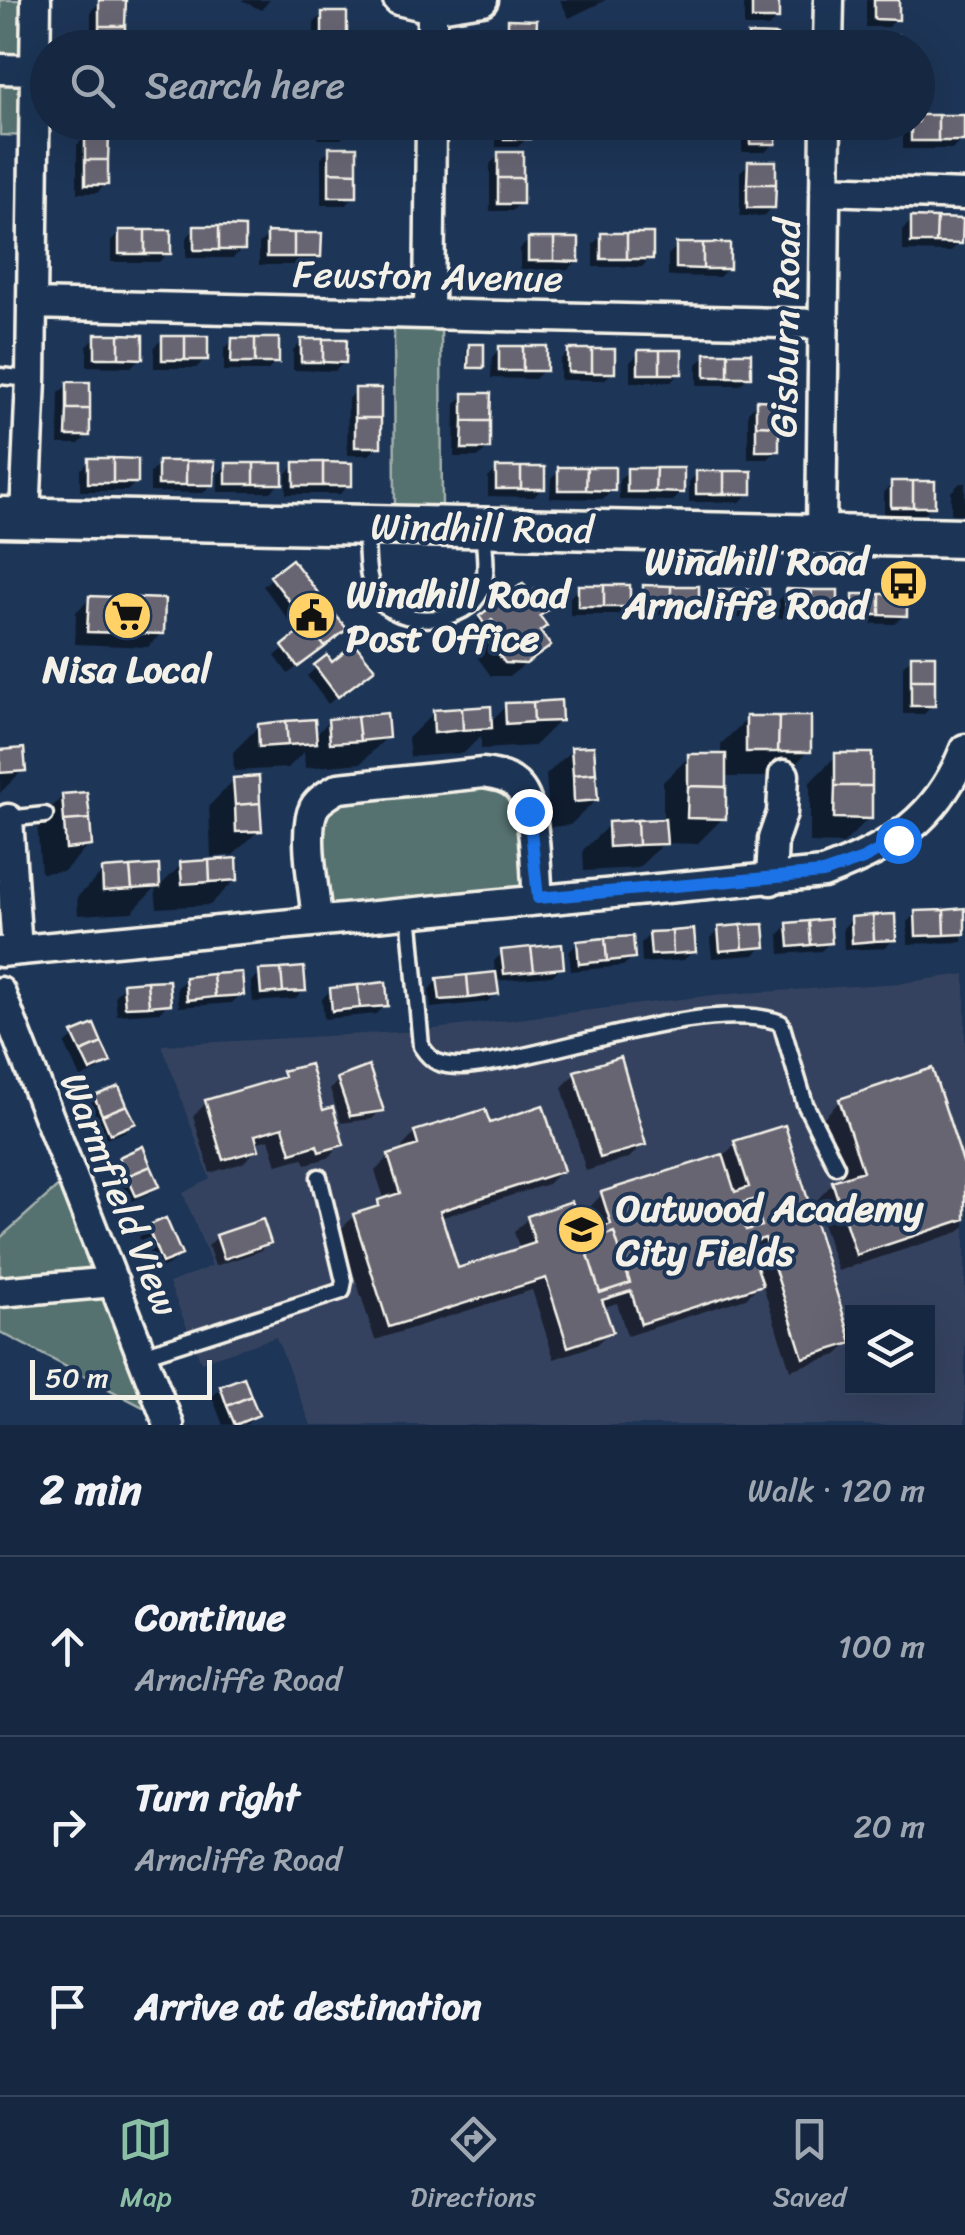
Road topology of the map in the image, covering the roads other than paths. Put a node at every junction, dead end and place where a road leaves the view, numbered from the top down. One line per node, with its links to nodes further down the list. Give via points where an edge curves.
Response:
1 (36, 0): 6 (street)
2 (398, 0): 5 (street)
3 (484, 0): 5 (street)
4 (829, 0): 8 (street)
5 (432, 8): 7 (street)
6 (36, 30)
7 (432, 30)
8 (828, 30)
9 (0, 69): 10 (street)
10 (30, 70)
11 (34, 140): 16 (street)
12 (431, 140): 17 (street)
13 (825, 140): 14 (street, Gisburn Road)
14 (824, 190): 15 (street); 18 (street, Gisburn Road)
15 (965, 195)
16 (32, 304): 17 (street, Fewston Avenue); 20 (street)
17 (429, 312): 18 (street, Fewston Avenue)
18 (822, 324): 24 (street, Gisburn Road)
19 (0, 376): 20 (lane)
20 (30, 380): 21 (street)
21 (12, 517): 22 (street, Windhill Road)
22 (366, 525): 23 (street, Windhill Road); 23 (lane, via 373,589 384,605 423,617 452,616 472,605 482,589)
23 (483, 528): 24 (street, Windhill Road)
24 (822, 535): 25 (street, Windhill Road)
25 (965, 538)
26 (965, 749): 30 (street, via 943,792 898,840 823,873)
27 (784, 775): 30 (street)
28 (45, 815): 29 (lane)
29 (4, 820): 34 (street)
30 (771, 880): 31 (street)
31 (538, 898): 32 (street); 33 (street, via 529,811 519,788 501,775 483,773 338,788 314,806)
32 (409, 912): 33 (street); 36 (lane, via 421,1046 438,1063 462,1066 546,1053 721,1015 766,1017 781,1023 805,1104)
33 (317, 920): 34 (street)
34 (8, 951)
35 (0, 992): 38 (street, Warmfield View)
36 (836, 1166)
37 (319, 1177): 40 (lane, via 342,1291)
38 (114, 1282): 39 (street); 40 (street, Warmfield View)
39 (0, 1292)
40 (143, 1355): 41 (street, Warmfield View)
41 (168, 1425)

